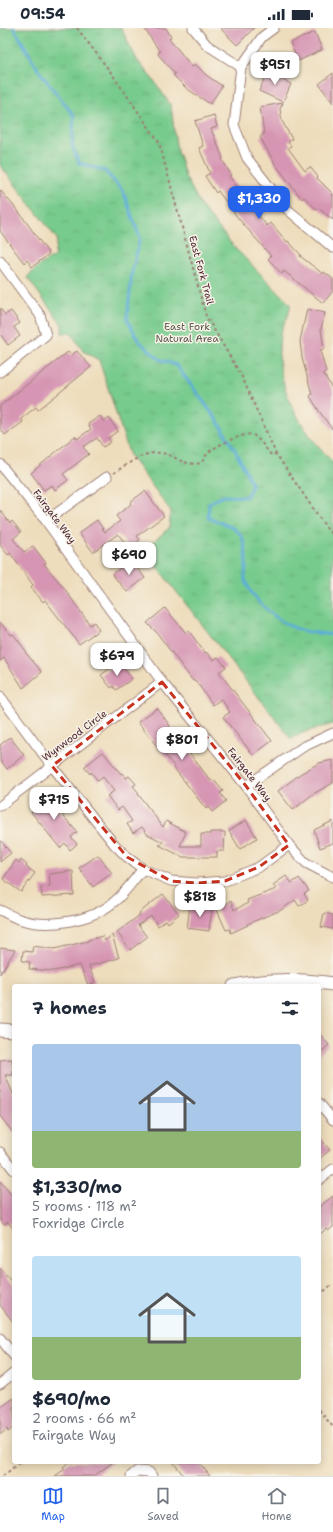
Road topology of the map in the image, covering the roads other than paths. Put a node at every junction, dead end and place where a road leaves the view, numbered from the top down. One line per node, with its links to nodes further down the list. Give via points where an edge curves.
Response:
1 (193, 28): 3 (street, via 207,45)
2 (274, 28): 3 (street, via 262,37)
3 (241, 67): 4 (street, via 234,124 247,158 287,209)
4 (333, 248)
5 (0, 261): 6 (street, via 40,315 46,335)
6 (0, 372)
7 (0, 464): 9 (street, Fairgate Way)
8 (107, 477): 9 (street)
9 (46, 521): 10 (street, Fairgate Way)
10 (162, 682): 13 (street, Wynwood Circle); 14 (street, Fairgate Way)
11 (0, 696): 13 (street)
12 (333, 733): 14 (street, via 303,748)
13 (52, 766): 15 (street, Wynwood Circle); 17 (street, via 114,844 126,857)
14 (246, 786): 16 (street, Fairgate Way)
15 (0, 806)
16 (289, 845): 17 (street, via 259,867 225,881 197,883 171,880); 18 (street, Fairgate Way, via 306,863)
17 (143, 868): 19 (street, via 115,902 92,915 69,922 47,924 19,920)
18 (333, 877)
19 (0, 910)
20 (242, 984): 21 (main road, via 285,979)
21 (333, 984)
22 (0, 1030): 23 (main road)
23 (12, 1031)
24 (321, 1105): 25 (street)
25 (333, 1120)
26 (0, 1152): 27 (street)
27 (12, 1167)
28 (333, 1169): 29 (street)
29 (321, 1178)
30 (0, 1338): 31 (street)
31 (12, 1353)
32 (12, 1375): 33 (street)
33 (0, 1384)
34 (131, 1476): 35 (street, via 137,1471 149,1472)
35 (152, 1476)

